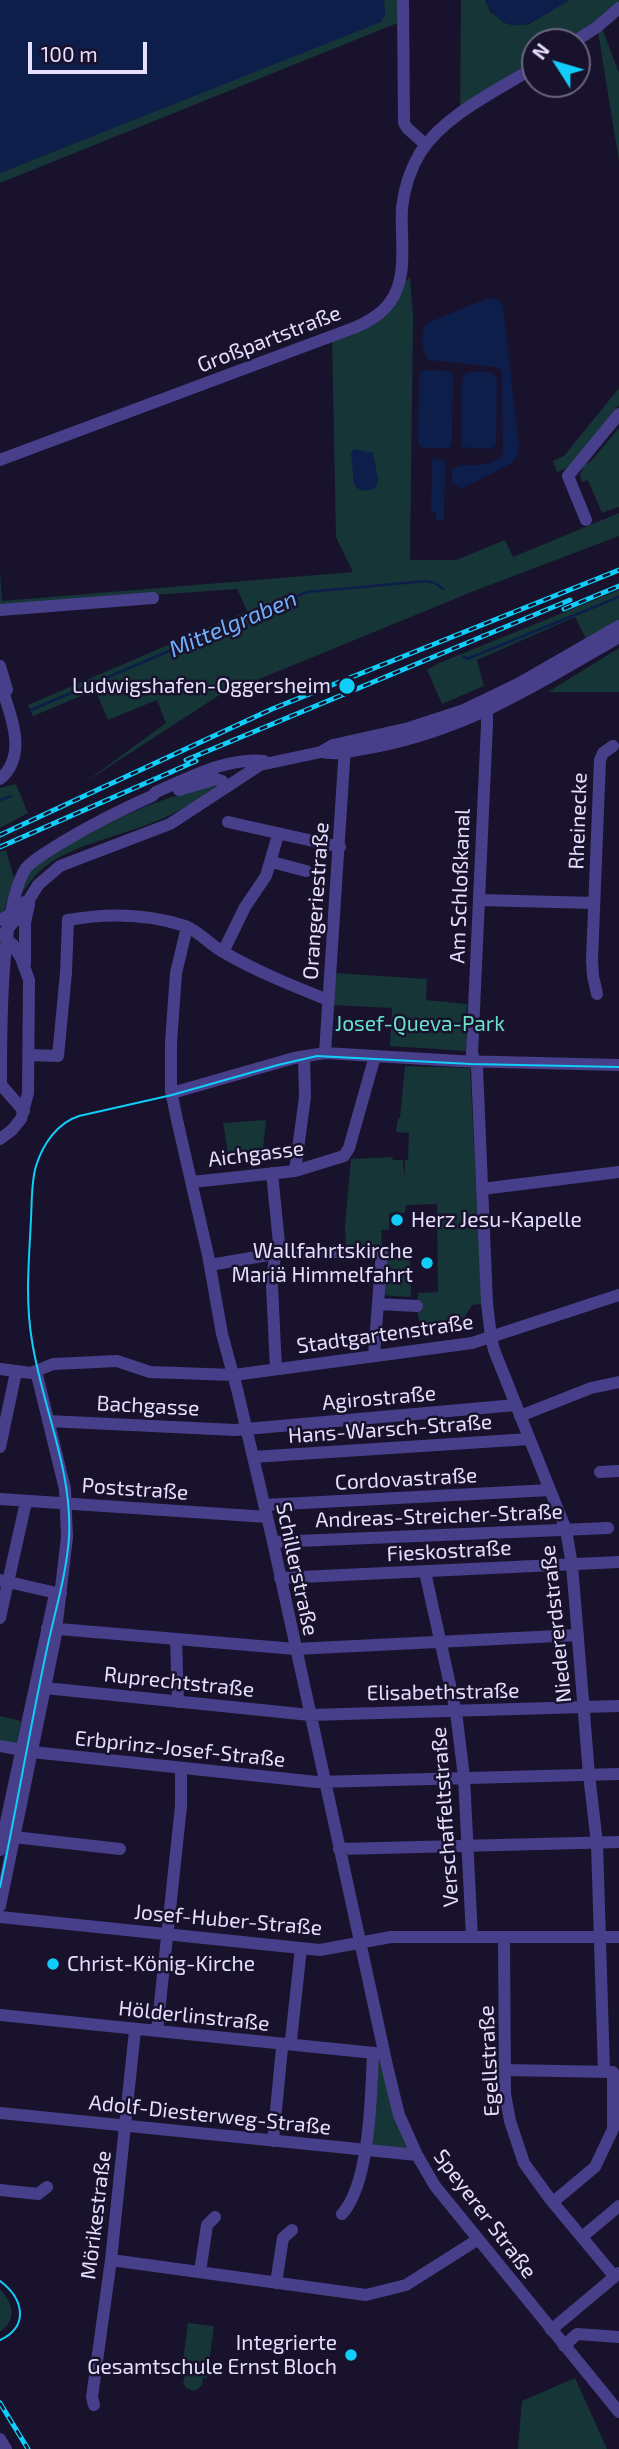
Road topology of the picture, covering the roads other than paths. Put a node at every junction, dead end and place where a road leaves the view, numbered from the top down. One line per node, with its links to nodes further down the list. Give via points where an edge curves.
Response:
1 (403, 0): 5 (street, via 404,123)
2 (619, 8): 3 (street)
3 (591, 31)
4 (521, 76): 5 (street, Großpartstraße, via 450,121)
5 (426, 145): 7 (street, Großpartstraße, via 412,169 404,197 399,283 391,302 374,318)
6 (619, 414): 8 (street, via 568,475)
7 (0, 460)
8 (586, 520)
9 (153, 598): 10 (street)
10 (0, 610)
11 (619, 625): 14 (street)
12 (619, 637): 14 (street)
13 (0, 666): 16 (street, via 7,690)
14 (559, 666): 17 (street, via 519,696)
15 (0, 683): 16 (street)
16 (3, 696): 21 (street, via 16,751)
17 (485, 707): 19 (street, via 412,738); 29 (street, Am Schloßkanal)
18 (613, 746): 30 (street, Rheinecke, via 601,756)
19 (345, 747): 20 (street, via 334,755 321,752); 26 (street, Orangeriestraße)
20 (272, 761): 22 (street); 23 (street, via 214,769)
21 (0, 779)
22 (226, 787): 23 (street, via 216,779); 31 (street, via 170,824 60,866 44,878)
23 (152, 796): 34 (street, via 105,817 28,866 15,888)
24 (228, 822): 25 (street)
25 (278, 835): 26 (street); 27 (street)
26 (340, 847): 38 (street, Orangeriestraße)
27 (272, 862): 28 (street); 35 (street)
28 (306, 871)
29 (479, 900): 30 (street); 43 (street, Am Schloßkanal)
30 (594, 904): 37 (street, Rheinecke)
31 (24, 905): 32 (street, bridge); 34 (street, bridge); 36 (street)
32 (0, 920)
33 (187, 927): 35 (street); 40 (street, via 124,914 68,920 58,1056); 45 (street, Schillerstraße, via 176,972)
34 (4, 938): 36 (street); 46 (street, via 1,1085)
35 (223, 952): 38 (street)
36 (25, 967): 40 (street, via 30,989)
37 (597, 994)
38 (328, 1000): 39 (street, Orangeriestraße)
39 (324, 1053): 41 (street); 42 (street)
40 (29, 1055): 46 (street)
41 (304, 1056): 45 (street); 48 (street, via 305,1097)
42 (375, 1056): 43 (street); 48 (street, Aichgasse, via 347,1152 341,1158)
43 (475, 1062): 44 (street); 52 (street, Niedererdstraße)
44 (619, 1065)
45 (172, 1093): 51 (street, Schillerstraße)
46 (24, 1111): 47 (street)
47 (0, 1139)
48 (295, 1171): 50 (street, Aichgasse)
49 (619, 1172): 52 (street)
50 (272, 1174): 51 (street, Aichgasse); 53 (street)
51 (192, 1182): 54 (street, Schillerstraße)
52 (482, 1189): 58 (street, Niedererdstraße)
53 (278, 1253): 54 (street); 56 (street, via 382,1251); 60 (street, via 272,1286)
54 (210, 1265): 64 (street, Schillerstraße)
55 (619, 1295): 58 (street, Stadtgartenstraße)
56 (378, 1304): 57 (street); 59 (street)
57 (417, 1306)
58 (491, 1337): 59 (street, Stadtgartenstraße); 66 (street, Niedererdstraße)
59 (374, 1355): 60 (street, Stadtgartenstraße)
60 (276, 1369): 64 (street, Stadtgartenstraße)
61 (0, 1370): 63 (street, Stadtgartenstraße)
62 (36, 1371): 63 (street, Stadtgartenstraße); 64 (street, Stadtgartenstraße, via 53,1364 117,1361 150,1372); 67 (street)
63 (16, 1372): 70 (street)
64 (234, 1375): 68 (street, Schillerstraße)
65 (619, 1382): 66 (street, Agirostraße)
66 (518, 1411): 68 (street, Agirostraße); 69 (street, Niedererdstraße)
67 (48, 1420): 68 (street, Bachgasse); 77 (street)
68 (250, 1428): 71 (street, Schillerstraße)
69 (529, 1439): 71 (street, Hans-Warsch-Straße); 74 (street, Niedererdstraße)
70 (0, 1447)
71 (257, 1457): 78 (street, Schillerstraße)
72 (619, 1471): 73 (street)
73 (600, 1472)
74 (550, 1490): 78 (street, Cordovastraße); 80 (street, Niedererdstraße)
75 (0, 1499): 76 (street, Poststraße)
76 (26, 1502): 77 (street, Poststraße); 86 (street)
77 (67, 1504): 78 (street, Poststraße); 87 (street)
78 (267, 1509): 81 (street, Schillerstraße)
79 (608, 1528): 80 (street, Andreas-Streicher-Straße)
80 (566, 1530): 81 (street, Andreas-Streicher-Straße); 83 (street, Niedererdstraße)
81 (273, 1542): 85 (street, Schillerstraße)
82 (619, 1562): 83 (street, Fieskostraße)
83 (572, 1565): 84 (street, Fieskostraße); 90 (street, Niedererdstraße)
84 (425, 1572): 85 (street, Fieskostraße); 92 (street, Verschaffeltstraße)
85 (280, 1578): 93 (street, Schillerstraße)
86 (4, 1581): 87 (street); 88 (street)
87 (58, 1593): 89 (street)
88 (0, 1618)
89 (52, 1628): 91 (street); 94 (street); 101 (street)
90 (578, 1635): 92 (street); 97 (street, Niedererdstraße)
91 (176, 1639): 93 (street); 95 (street)
92 (441, 1643): 93 (street); 98 (street, Verschaffeltstraße)
93 (295, 1649): 99 (street, Schillerstraße)
94 (45, 1688): 95 (street, Ruprechtstraße); 101 (street)
95 (178, 1702): 99 (street, Ruprechtstraße)
96 (619, 1706): 97 (street, Elisabethstraße)
97 (583, 1708): 98 (street, Elisabethstraße); 104 (street, Niedererdstraße)
98 (456, 1712): 99 (street, Elisabethstraße); 105 (street, Verschaffeltstraße)
99 (310, 1715): 106 (street, Schillerstraße)
100 (0, 1745): 101 (street, Erbprinz-Josef-Straße)
101 (26, 1751): 102 (street, Erbprinz-Josef-Straße); 107 (street)
102 (181, 1769): 106 (street, Erbprinz-Josef-Straße); 117 (street)
103 (619, 1774): 104 (street, Erbprinz-Josef-Straße)
104 (589, 1775): 105 (street, Erbprinz-Josef-Straße); 109 (street, Niedererdstraße)
105 (464, 1777): 106 (street, Erbprinz-Josef-Straße); 110 (street, Verschaffeltstraße)
106 (325, 1782): 112 (street, Schillerstraße)
107 (8, 1837): 111 (street); 113 (street); 114 (street)
108 (619, 1842): 109 (street)
109 (597, 1843): 110 (street); 120 (street, Niedererdstraße)
110 (469, 1845): 112 (street); 118 (street, Verschaffeltstraße)
111 (120, 1849)
112 (340, 1849): 122 (street, Schillerstraße)
113 (0, 1850)
114 (2, 1887): 115 (street)
115 (0, 1906)
116 (0, 1917): 117 (street, Josef-Huber-Straße)
117 (167, 1934): 123 (street, Josef-Huber-Straße); 126 (street)
118 (472, 1937): 119 (street, Josef-Huber-Straße); 122 (street, Josef-Huber-Straße, via 391,1937)
119 (504, 1937): 120 (street, Josef-Huber-Straße); 129 (street, Egellstraße)
120 (601, 1937): 121 (street, Josef-Huber-Straße); 130 (street, Niedererdstraße)
121 (619, 1937)
122 (359, 1943): 123 (street, Josef-Huber-Straße, via 320,1950); 128 (street, Schillerstraße)
123 (301, 1948): 127 (street, via 291,2040)
124 (0, 2015): 125 (street, Hölderlinstraße)
125 (135, 2029): 126 (street, Hölderlinstraße); 132 (street, Mörikestraße)
126 (157, 2031): 127 (street, Hölderlinstraße)
127 (286, 2045): 128 (street, Hölderlinstraße); 133 (street, via 282,2048)
128 (378, 2054): 134 (street); 135 (street, Speyerer Straße)
129 (505, 2070): 130 (street); 138 (street, Egellstraße, via 510,2122 524,2163)
130 (612, 2072): 138 (street, Niedererdstraße, via 613,2129 595,2167)
131 (0, 2113): 132 (street, Adolf-Diesterweg-Straße)
132 (125, 2126): 133 (street, Adolf-Diesterweg-Straße); 145 (street, Mörikestraße)
133 (273, 2141): 134 (street, Adolf-Diesterweg-Straße)
134 (365, 2150): 135 (street, Adolf-Diesterweg-Straße); 140 (street, via 360,2182)
135 (416, 2155): 144 (street, Speyerer Straße)
136 (47, 2187): 137 (street, via 38,2194)
137 (0, 2190)
138 (553, 2202): 143 (street, Egellstraße)
139 (619, 2206): 143 (street)
140 (342, 2214)
141 (215, 2217): 146 (street, via 207,2225)
142 (292, 2230): 148 (street, via 283,2238)
143 (582, 2237): 147 (street, Egellstraße)
144 (477, 2240): 148 (street, via 406,2285 366,2295); 149 (street, Speyerer Straße)
145 (111, 2260): 146 (street); 152 (street, Mörikestraße)
146 (200, 2272): 148 (street)
147 (617, 2275): 149 (street)
148 (276, 2283)
149 (551, 2330): 151 (street, Speyerer Straße)
150 (619, 2337): 151 (street, via 577,2334)
151 (564, 2346): 153 (street, Speyerer Straße)
152 (93, 2405)
153 (619, 2412)
154 (0, 2439): 155 (street)
155 (6, 2449)

